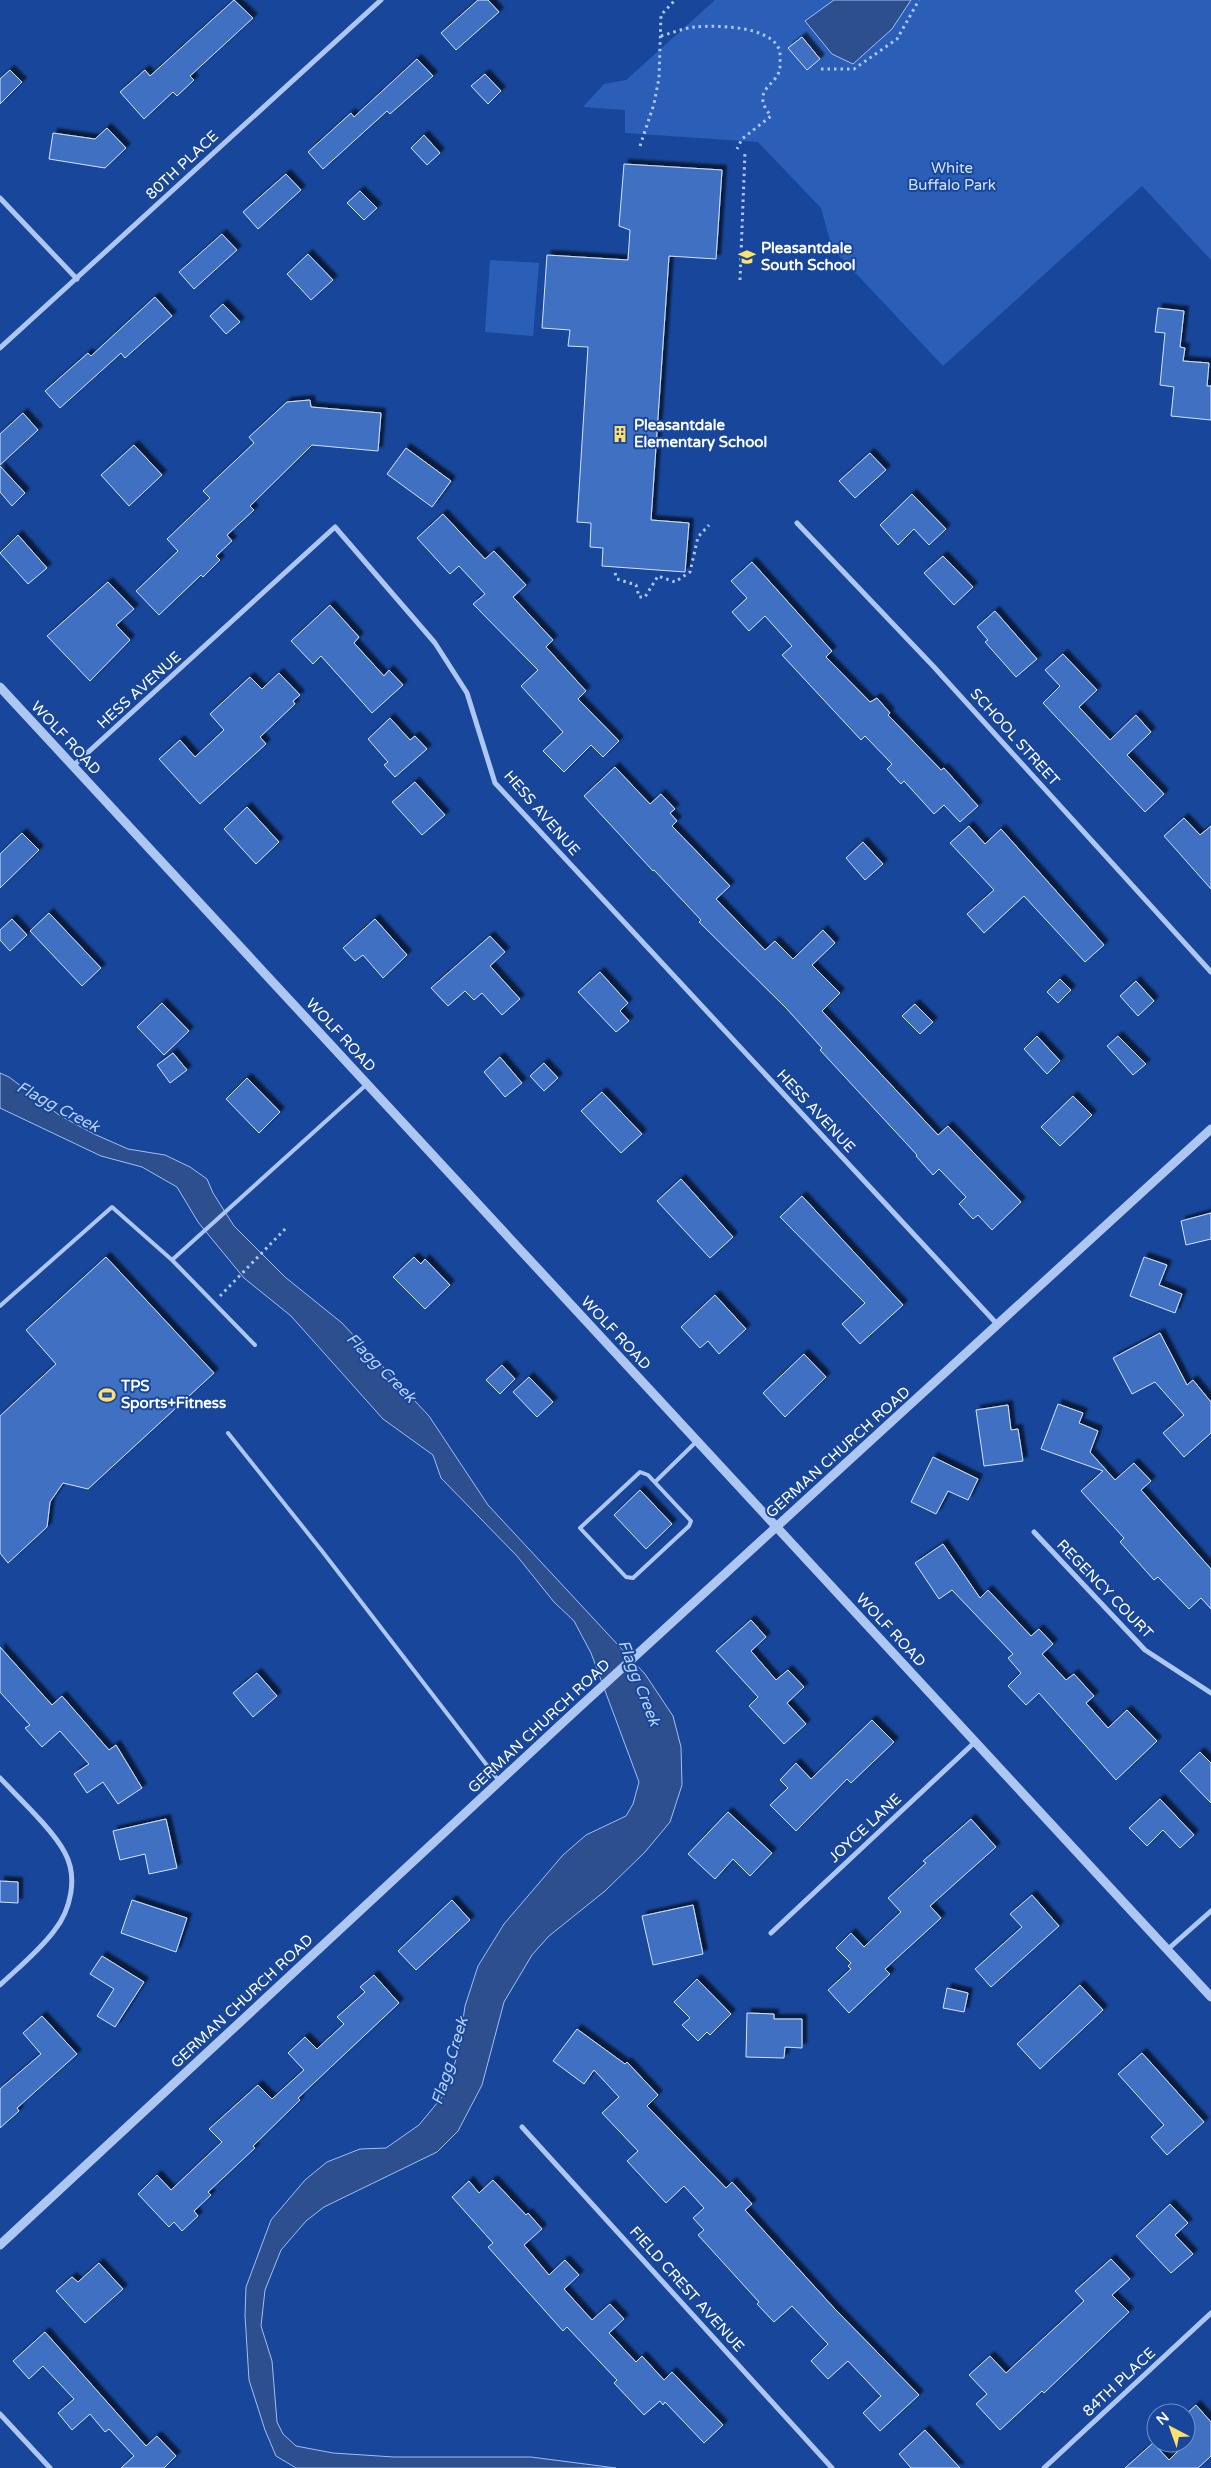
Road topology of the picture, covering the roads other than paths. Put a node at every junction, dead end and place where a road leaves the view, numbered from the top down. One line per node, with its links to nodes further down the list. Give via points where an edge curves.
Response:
1 (381, 0): 3 (street, 80TH PLACE)
2 (0, 198): 3 (street)
3 (77, 278): 4 (street, 80TH PLACE)
4 (0, 348)
5 (796, 523): 8 (street, SCHOOL STREET, via 934,667)
6 (0, 687): 7 (street, WOLF ROAD)
7 (73, 766): 9 (street, WOLF ROAD); 13 (street, HESS AVENUE, via 335,527 446,660 467,694 495,783)
8 (1211, 972)
9 (367, 1084): 11 (lane); 16 (street, WOLF ROAD)
10 (1211, 1129): 13 (street, GERMAN CHURCH ROAD)
11 (172, 1260): 12 (lane, via 112,1207); 14 (lane)
12 (0, 1306)
13 (997, 1324): 18 (street, GERMAN CHURCH ROAD)
14 (255, 1345)
15 (228, 1433): 23 (lane)
16 (698, 1441): 17 (lane); 18 (street, WOLF ROAD)
17 (655, 1482): 17 (lane, via 640,1472 580,1528 626,1577 633,1578 691,1521)
18 (776, 1527): 21 (street, WOLF ROAD); 23 (street, GERMAN CHURCH ROAD)
19 (1034, 1532): 20 (street, REGENCY COURT, via 1145,1650)
20 (1211, 1693)
21 (975, 1742): 25 (street, JOYCE LANE); 26 (street, WOLF ROAD)
22 (0, 1778): 27 (street, via 59,1844 72,1878 71,1893 61,1922 49,1938)
23 (499, 1781): 30 (street, GERMAN CHURCH ROAD)
24 (1211, 1910): 26 (street)
25 (771, 1933)
26 (1167, 1950): 28 (street, WOLF ROAD)
27 (0, 1985)
28 (1211, 1997)
29 (522, 2127): 34 (street, FIELD CREST AVENUE)
30 (0, 2245)
31 (1211, 2314): 35 (street, 84TH PLACE)
32 (0, 2414): 33 (street)
33 (50, 2468)
34 (832, 2468)
35 (1044, 2468)

